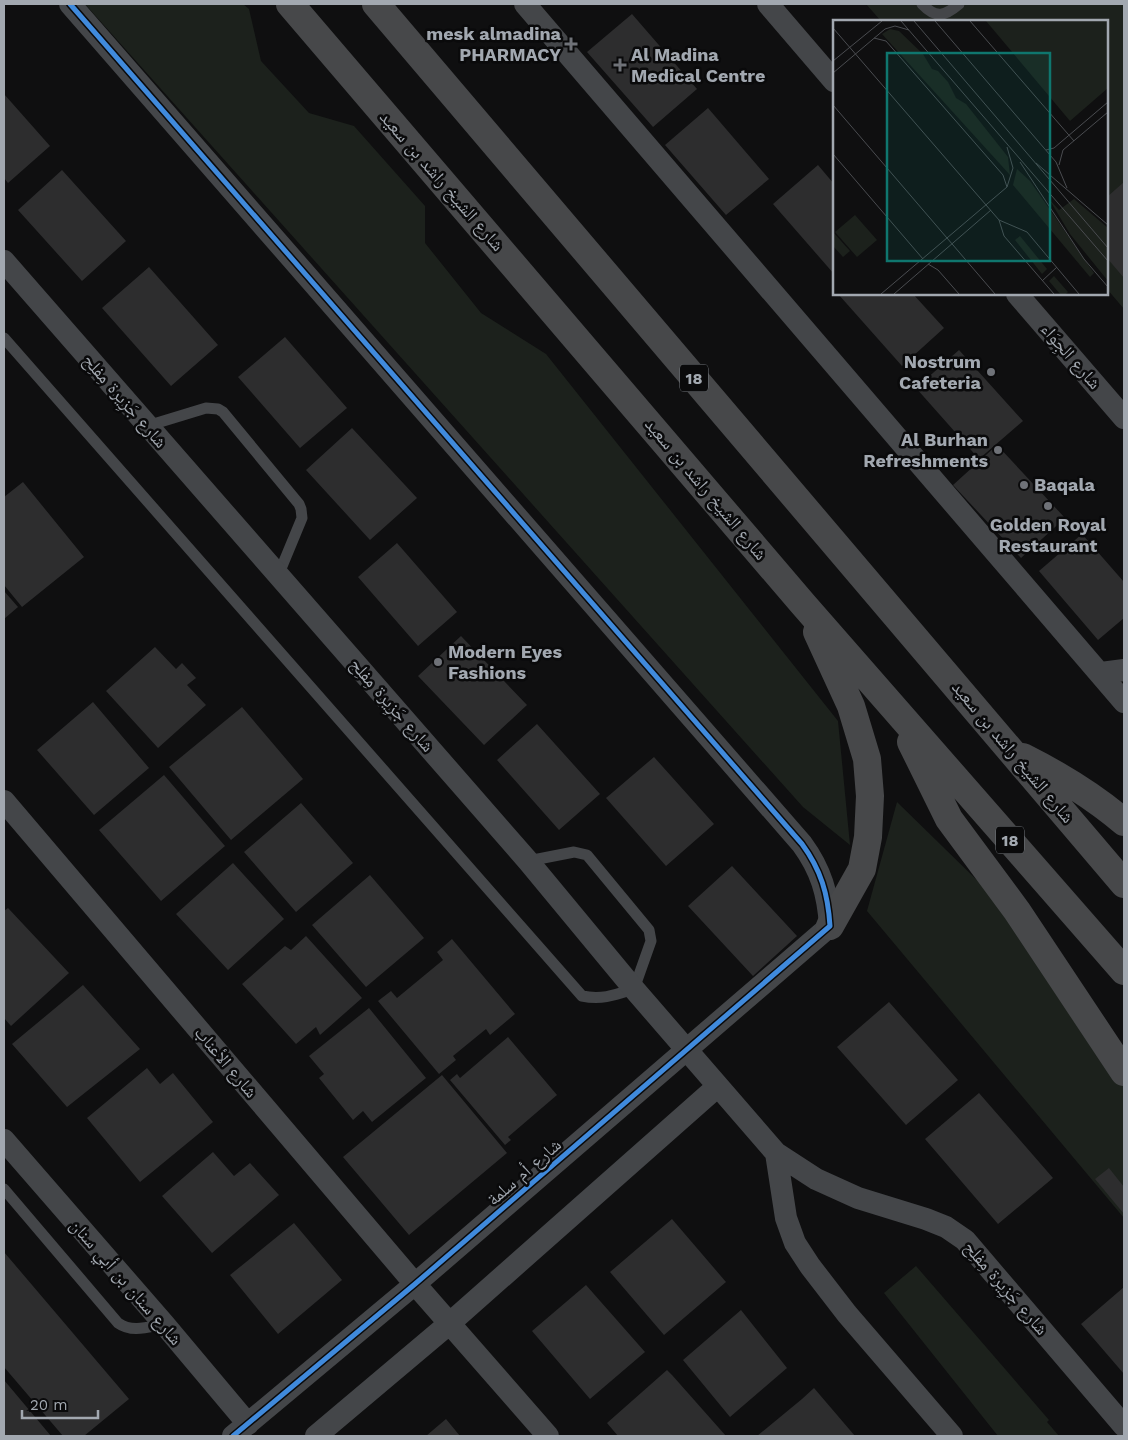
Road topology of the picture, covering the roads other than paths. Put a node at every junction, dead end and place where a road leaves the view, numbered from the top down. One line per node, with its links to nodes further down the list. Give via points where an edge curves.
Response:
1 (70, 4): 25 (street, via 802,844 822,879)
2 (290, 4): 15 (main road, شارع الشيخ راشد بن سعيد / 18)
3 (376, 4): 20 (main road, شارع الشيخ راشد بن سعيد / 18)
4 (525, 4): 17 (street)
5 (768, 4): 8 (street)
6 (922, 4): 7 (lane, via 929,11 940,14)
7 (959, 4)
8 (833, 80)
9 (4, 261): 13 (street, شارع جَزِيرة مِفلِح)
10 (1018, 295): 12 (street, شارع الجِوَاء)
11 (4, 338): 27 (lane, via 582,996 609,998)
12 (1124, 418)
13 (147, 426): 14 (street, شارع جَزِيرة مِفلِح); 14 (lane, via 206,408 222,412 301,509 302,518)
14 (278, 576): 23 (street, شارع جَزِيرة مِفلِح)
15 (804, 604): 19 (main road, شارع الشيخ راشد بن سعيد / 18); 25 (main road, via 851,706 867,759 870,796 868,838 862,869)
16 (1124, 670): 17 (street)
17 (1101, 674): 18 (street)
18 (1124, 702)
19 (895, 709): 26 (main road, شارع الشيخ راشد بن سعيد / 18); 29 (main road, via 949,818 1017,912)
20 (1013, 752): 22 (main road, via 1058,774); 24 (main road, شارع الشيخ راشد بن سعيد / 18)
21 (4, 801): 34 (street, شارع الأعناب)
22 (1124, 822)
23 (528, 861): 27 (street, شارع جَزِيرة مِفلِح); 27 (lane, via 580,852 594,862 650,930 651,941)
24 (1124, 884)
25 (830, 926): 28 (street, شارع أم سلمة)
26 (1124, 971)
27 (634, 989): 28 (street, شارع جَزِيرة مِفلِح)
28 (686, 1050): 30 (street, شارع جَزِيرة مِفلِح); 34 (street, شارع أم سلمة)
29 (1124, 1072)
30 (718, 1086): 32 (street, شارع جَزِيرة مِفلِح); 35 (street)
31 (4, 1140): 36 (street, شارع سنان بن أبي سنان)
32 (776, 1153): 37 (street, شارع جَزِيرة مِفلِح, via 833,1187 940,1225 965,1240); 41 (street, via 786,1218 795,1243 847,1314)
33 (4, 1189): 36 (lane, via 118,1323 134,1329)
34 (415, 1284): 35 (street, شارع الأعناب); 38 (street, شارع أم سلمة)
35 (450, 1323): 39 (street); 40 (street, شارع الأعناب)
36 (164, 1324): 38 (street, شارع سنان بن أبي سنان)
37 (1124, 1426)
38 (240, 1430)
39 (316, 1436)
40 (548, 1436)
41 (952, 1436)

